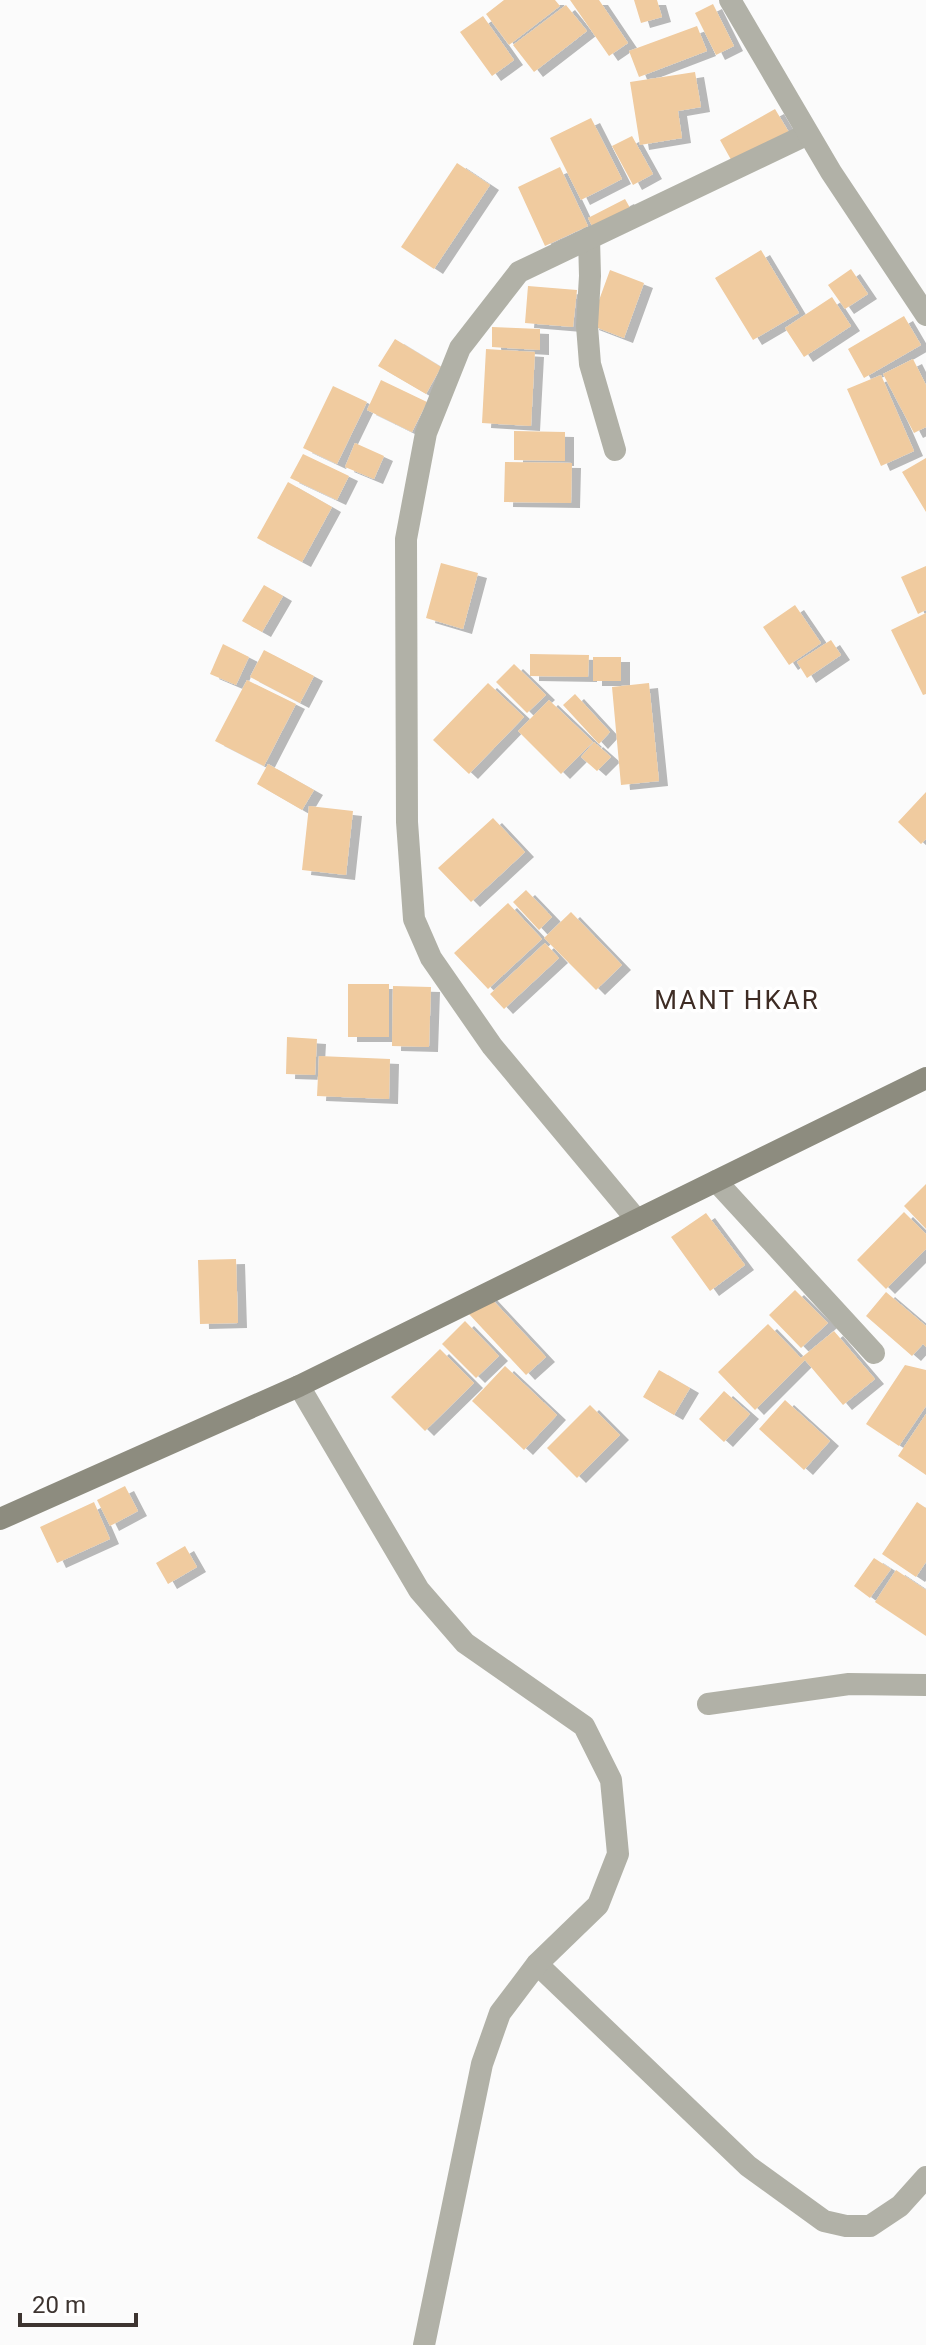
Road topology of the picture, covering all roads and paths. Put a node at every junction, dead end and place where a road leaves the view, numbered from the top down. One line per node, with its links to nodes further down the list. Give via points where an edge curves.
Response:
1 (730, 0): 2 (street)
2 (808, 134): 3 (street); 4 (street)
3 (589, 238): 5 (street, via 590,364); 8 (street, via 519,272 460,348 426,433 406,539 407,822 414,919 431,958 492,1046)
4 (926, 315)
5 (615, 450)
6 (926, 1078): 7 (main road)
7 (716, 1181): 8 (main road); 9 (street)
8 (637, 1220): 10 (main road)
9 (874, 1353)
10 (299, 1386): 11 (main road); 14 (street, via 419,1590 465,1643 584,1726 611,1780 618,1854 598,1905)
11 (0, 1519)
12 (926, 1685): 13 (street, via 849,1684)
13 (708, 1704)
14 (537, 1964): 15 (street, via 748,2166 824,2221 870,2226 900,2206); 16 (street, via 500,2013 482,2064)
15 (926, 2177)
16 (424, 2345)

